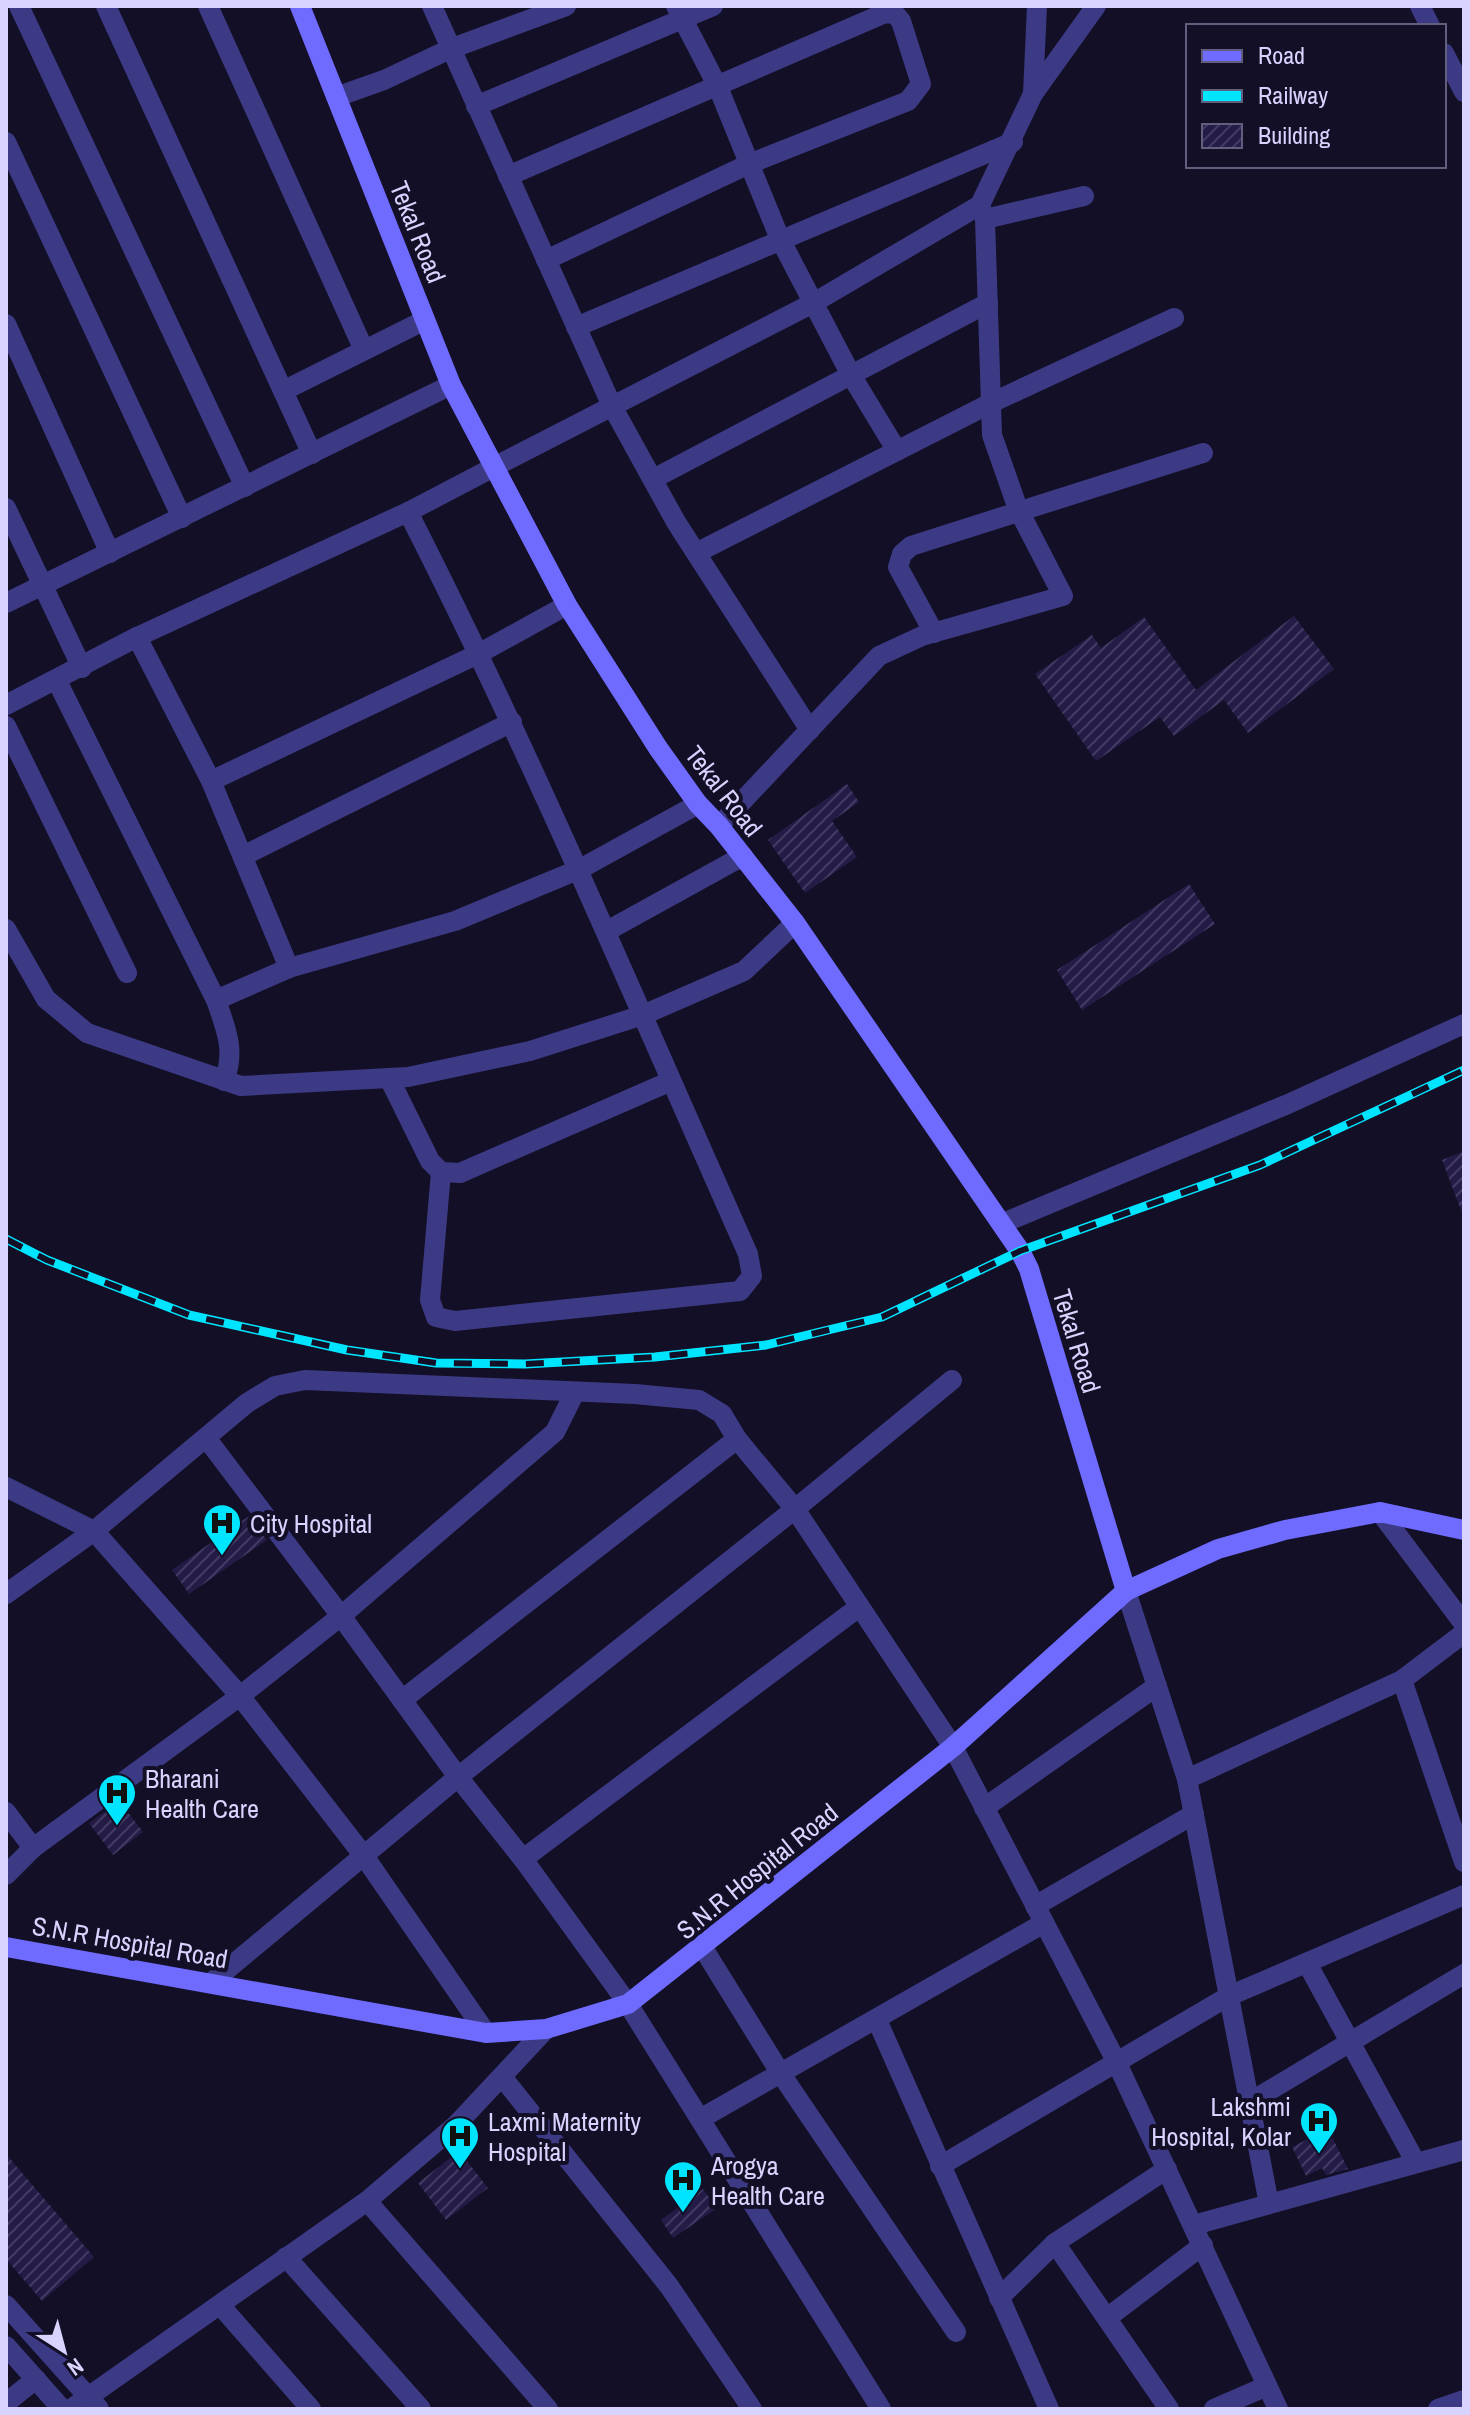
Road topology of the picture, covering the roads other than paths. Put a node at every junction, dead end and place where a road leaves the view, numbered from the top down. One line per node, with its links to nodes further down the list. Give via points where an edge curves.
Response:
1 (19, 6): 46 (street)
2 (106, 6): 38 (street)
3 (208, 6): 35 (street)
4 (300, 6): 19 (main road, Tekal Road)
5 (432, 6): 14 (street)
6 (566, 6): 12 (street)
7 (713, 6): 11 (street)
8 (1037, 6): 18 (street)
9 (1096, 6): 18 (street)
10 (1420, 6): 13 (street)
11 (678, 13): 16 (street); 20 (street)
12 (520, 14): 14 (street)
13 (1429, 24)
14 (450, 49): 19 (street); 20 (street)
15 (1446, 57): 17 (street)
16 (718, 87): 23 (street); 23 (street, via 885,13 901,21 921,84 908,101); 24 (street)
17 (1464, 92)
18 (1033, 94): 22 (street)
19 (336, 97): 32 (main road, Tekal Road)
20 (476, 106): 24 (street)
21 (6, 142): 50 (street)
22 (1013, 142): 26 (street); 27 (street)
23 (749, 164): 27 (street); 28 (street)
24 (508, 176): 28 (street)
25 (1084, 196): 26 (street)
26 (983, 212): 29 (street); 30 (street)
27 (780, 239): 29 (street); 34 (street)
28 (546, 260): 34 (street)
29 (815, 302): 36 (street); 40 (street)
30 (988, 303): 36 (street); 39 (street)
31 (1174, 318): 39 (street)
32 (425, 320): 35 (street); 37 (main road, Tekal Road)
33 (6, 324): 51 (street)
34 (576, 327): 40 (street)
35 (364, 350): 38 (street)
36 (851, 375): 41 (street); 45 (street)
37 (451, 385): 43 (street); 44 (main road, Tekal Road)
38 (283, 391): 43 (street)
39 (991, 403): 41 (street); 48 (street, via 992,435)
40 (612, 406): 44 (street); 45 (street)
41 (897, 451): 52 (street)
42 (1203, 453): 48 (street)
43 (312, 454): 46 (street)
44 (494, 467): 49 (street); 55 (main road, Tekal Road)
45 (653, 479): 52 (street)
46 (245, 487): 50 (street)
47 (6, 508): 53 (street)
48 (1018, 509): 56 (street, via 911,546 902,554 898,567); 56 (street, via 1063,596)
49 (408, 512): 57 (street); 58 (street)
50 (182, 518): 51 (street)
51 (110, 553): 53 (street)
52 (696, 553): 64 (street)
53 (44, 586): 54 (street); 59 (street)
54 (6, 603)
55 (567, 605): 58 (street); 66 (main road, Tekal Road)
56 (934, 633): 64 (street, via 879,656)
57 (137, 637): 59 (street); 65 (street)
58 (480, 653): 62 (street); 65 (street)
59 (82, 668): 60 (street)
60 (57, 681): 61 (street); 76 (street)
61 (6, 705)
62 (512, 722): 68 (street); 70 (street)
63 (6, 726): 75 (street)
64 (810, 730): 67 (street)
65 (211, 781): 68 (street)
66 (698, 804): 67 (main road, Tekal Road); 70 (street)
67 (719, 826): 69 (main road, Tekal Road)
68 (243, 856): 74 (street)
69 (743, 856): 71 (main road, Tekal Road); 73 (street)
70 (580, 869): 73 (street); 74 (street, via 455,921)
71 (795, 923): 77 (street, via 744,971); 83 (main road, Tekal Road)
72 (6, 929): 80 (street, via 46,999 87,1033)
73 (607, 931): 77 (street)
74 (289, 968): 76 (street)
75 (127, 973)
76 (216, 1000): 80 (street, via 230,1039 232,1062)
77 (643, 1015): 79 (street, via 530,1051); 81 (street)
78 (1464, 1024): 83 (street)
79 (389, 1078): 80 (street, via 241,1086); 82 (street, via 430,1161)
80 (224, 1081)
81 (671, 1081): 82 (street, via 460,1173); 82 (street, via 748,1254 752,1276 740,1291 455,1321 436,1317 430,1300)
82 (441, 1172)
83 (1003, 1223): 93 (main road, Tekal Road, via 1029,1269)
84 (952, 1380): 89 (street)
85 (574, 1394): 86 (street, via 305,1380 275,1386); 87 (street, via 699,1400 722,1414); 96 (street, via 555,1432)
86 (207, 1439): 92 (street); 96 (street)
87 (737, 1439): 89 (street); 102 (street)
88 (6, 1487): 92 (street)
89 (795, 1509): 95 (street); 104 (street)
90 (1380, 1512): 91 (main road, S.N.R Hospital Road); 93 (main road, S.N.R Hospital Road, via 1218,1549); 97 (street)
91 (1464, 1530)
92 (94, 1531): 94 (street); 101 (street)
93 (1126, 1591): 100 (street); 103 (main road, S.N.R Hospital Road)
94 (6, 1594)
95 (859, 1607): 103 (street); 111 (street)
96 (341, 1616): 101 (street); 102 (street)
97 (1464, 1624)
98 (1464, 1633): 99 (street)
99 (1402, 1680): 105 (street); 112 (street)
100 (1157, 1686): 105 (street); 106 (street)
101 (240, 1696): 109 (street); 110 (street)
102 (402, 1700): 104 (street)
103 (953, 1747): 106 (street); 117 (main road, S.N.R Hospital Road)
104 (458, 1777): 110 (street); 111 (street)
105 (1187, 1779): 108 (street)
106 (984, 1808): 115 (street)
107 (6, 1812): 109 (street)
108 (1194, 1814): 115 (street); 121 (street)
109 (33, 1848): 113 (street)
110 (364, 1856): 120 (street); 125 (street)
111 (523, 1859): 122 (street)
112 (1464, 1862)
113 (6, 1875)
114 (1464, 1895): 118 (street)
115 (1040, 1915): 123 (street); 127 (street)
116 (6, 1947): 120 (main road, S.N.R Hospital Road)
117 (703, 1948): 122 (main road, S.N.R Hospital Road); 128 (street)
118 (1307, 1963): 121 (street); 126 (street)
119 (1464, 1974): 126 (street)
120 (212, 1982): 125 (main road, S.N.R Hospital Road)
121 (1229, 1996): 127 (street); 130 (street)
122 (628, 2004): 124 (main road, S.N.R Hospital Road); 131 (street)
123 (877, 2020): 128 (street); 134 (street)
124 (546, 2029): 125 (main road, S.N.R Hospital Road); 129 (street)
125 (486, 2033)
126 (1351, 2042): 130 (street); 133 (street)
127 (1116, 2061): 134 (street); 135 (street)
128 (781, 2074): 131 (street); 146 (street)
129 (503, 2078): 136 (street); 157 (street, via 669,2286)
130 (1250, 2102): 137 (street)
131 (700, 2119): 158 (street)
132 (1464, 2150): 133 (street)
133 (1416, 2163): 137 (street)
134 (940, 2166): 142 (street)
135 (1167, 2169): 138 (street); 139 (street)
136 (367, 2201): 141 (street); 156 (street)
137 (1269, 2204): 138 (street)
138 (1194, 2225): 140 (street)
139 (1055, 2243): 142 (street); 145 (street)
140 (1203, 2245): 145 (street); 149 (street)
141 (286, 2257): 144 (street); 155 (street)
142 (999, 2298): 159 (street)
143 (6, 2305): 152 (street)
144 (220, 2305): 152 (street); 154 (street)
145 (1107, 2318): 160 (street)
146 (956, 2332)
147 (6, 2346): 148 (street)
148 (36, 2379): 151 (street); 153 (street)
149 (1267, 2386): 161 (street); 162 (street)
150 (1464, 2400): 163 (street)
151 (6, 2403)
152 (86, 2405)
153 (62, 2409)
154 (311, 2409)
155 (421, 2409)
156 (548, 2409)
157 (752, 2409)
158 (881, 2409)
159 (1049, 2409)
160 (1169, 2409)
161 (1214, 2409)
162 (1278, 2409)
163 (1438, 2409)

